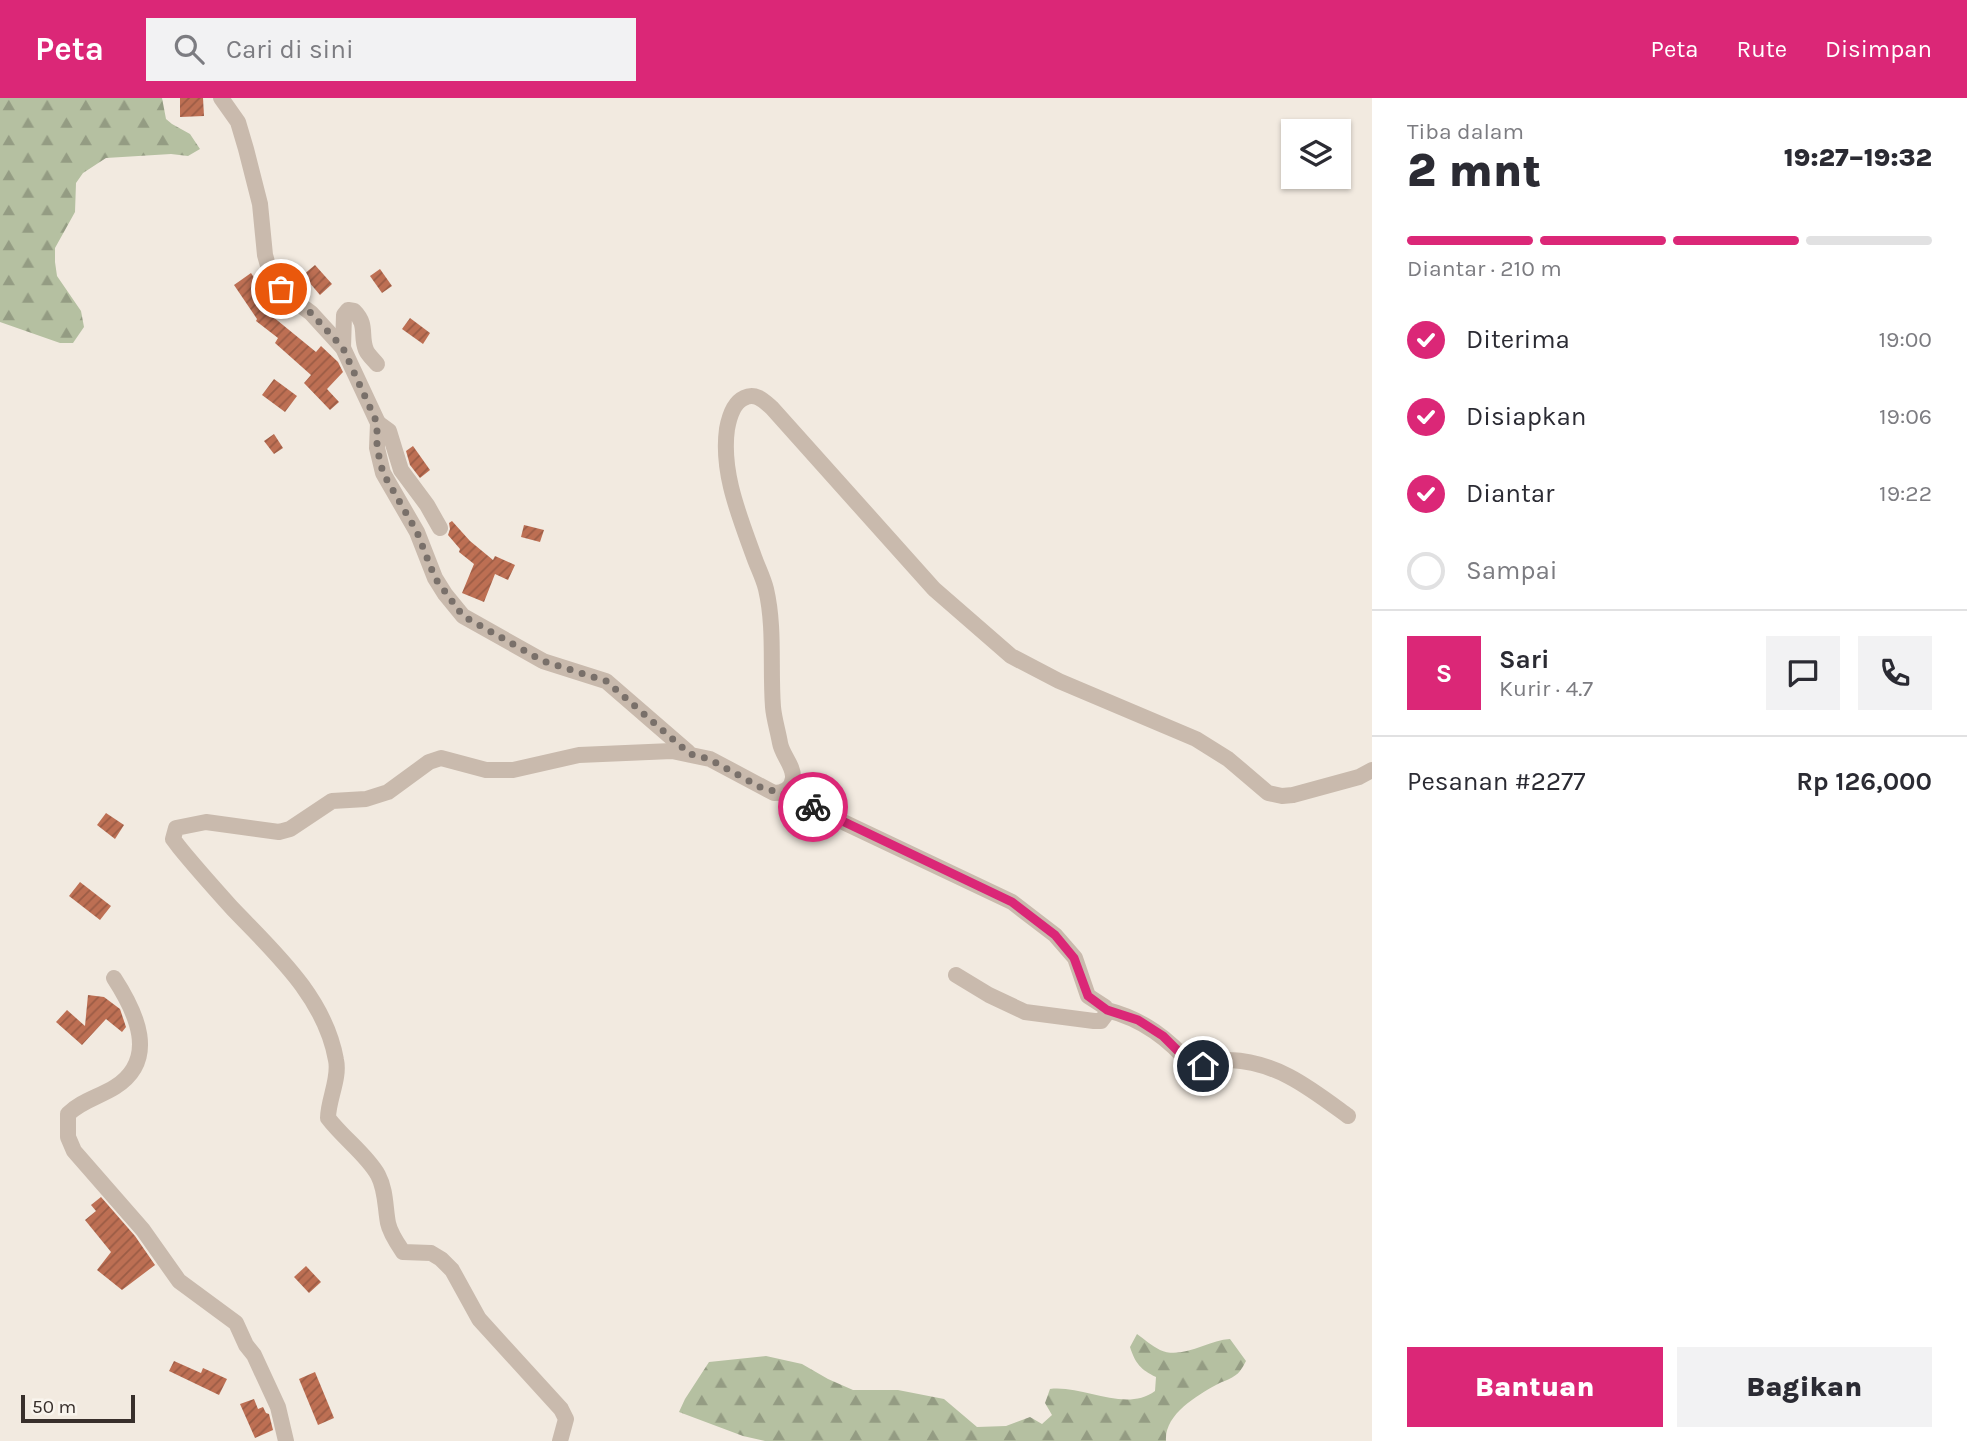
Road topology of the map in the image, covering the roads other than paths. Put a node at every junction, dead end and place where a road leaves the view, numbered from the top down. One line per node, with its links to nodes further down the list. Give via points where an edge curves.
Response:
1 (221, 98): 2 (street, via 238,122 249,158 268,269 284,293 311,313)
2 (343, 348): 3 (street, via 344,315 354,311 364,330 366,351); 4 (street)
3 (377, 364)
4 (377, 423): 5 (street, via 389,431 401,470); 6 (street, via 383,473 417,532 435,578 463,616 543,661 606,681)
5 (440, 528)
6 (690, 754): 8 (street); 14 (street, via 579,755 513,770 486,770 441,758 388,792 332,801 290,829 270,832 206,822 176,828 173,836 314,1002 337,1064 328,1118 379,1177 395,1241 403,1252 431,1253 452,1270 478,1319 561,1409 566,1419)
7 (1372, 770): 8 (street, via 1293,794 1268,793 1196,739 1011,656 934,589 772,408 761,398 746,397 735,406 725,442 736,505 770,612 773,707 793,778)
8 (782, 793): 11 (street, via 1012,902 1055,935 1074,958 1088,996)
9 (956, 975): 11 (street, via 1025,1012 1101,1021)
10 (114, 978): 13 (street, via 136,1018 141,1054 117,1086 68,1114 68,1137 74,1151 143,1230 179,1281 236,1323 278,1407)
11 (1107, 1010): 12 (street, via 1138,1020 1163,1036 1193,1066 1230,1060 1270,1066)
12 (1348, 1116)
13 (286, 1441)
14 (560, 1441)

